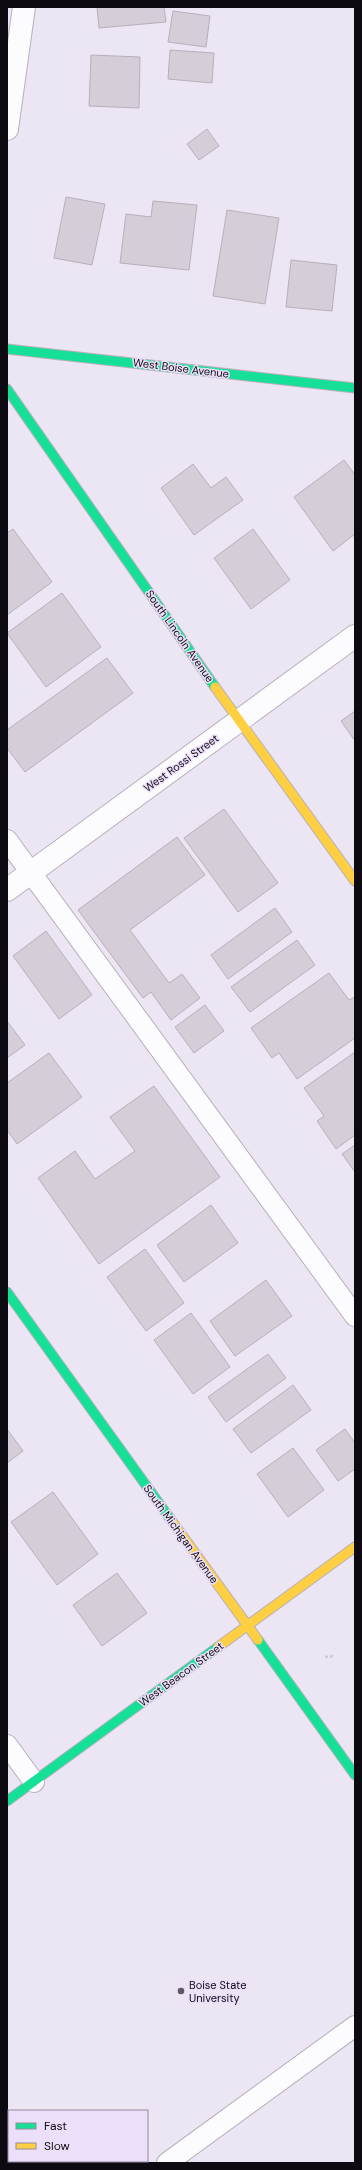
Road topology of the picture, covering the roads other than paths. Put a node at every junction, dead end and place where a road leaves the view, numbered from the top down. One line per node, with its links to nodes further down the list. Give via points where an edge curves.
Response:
1 (24, 7): 2 (street)
2 (7, 129)
3 (7, 348): 4 (street, West Boise Avenue)
4 (355, 388)
5 (7, 389): 7 (street, South Lincoln Avenue)
6 (355, 636): 7 (street, West Rossi Street)
7 (240, 721): 9 (street, West Rossi Street); 10 (street, South Lincoln Avenue)
8 (7, 840): 9 (lane)
9 (31, 873): 11 (street, West Rossi Street); 13 (lane)
10 (355, 881)
11 (7, 890)
12 (7, 1292): 15 (street, South Michigan Avenue)
13 (355, 1316)
14 (355, 1547): 15 (street, West Beacon Street)
15 (247, 1626): 17 (street, South Michigan Avenue); 18 (street, West Beacon Street)
16 (7, 1745): 18 (lane)
17 (355, 1775)
18 (34, 1782): 19 (street, West Beacon Street)
19 (7, 1801)
20 (355, 2026): 21 (lane)
21 (167, 2163)

